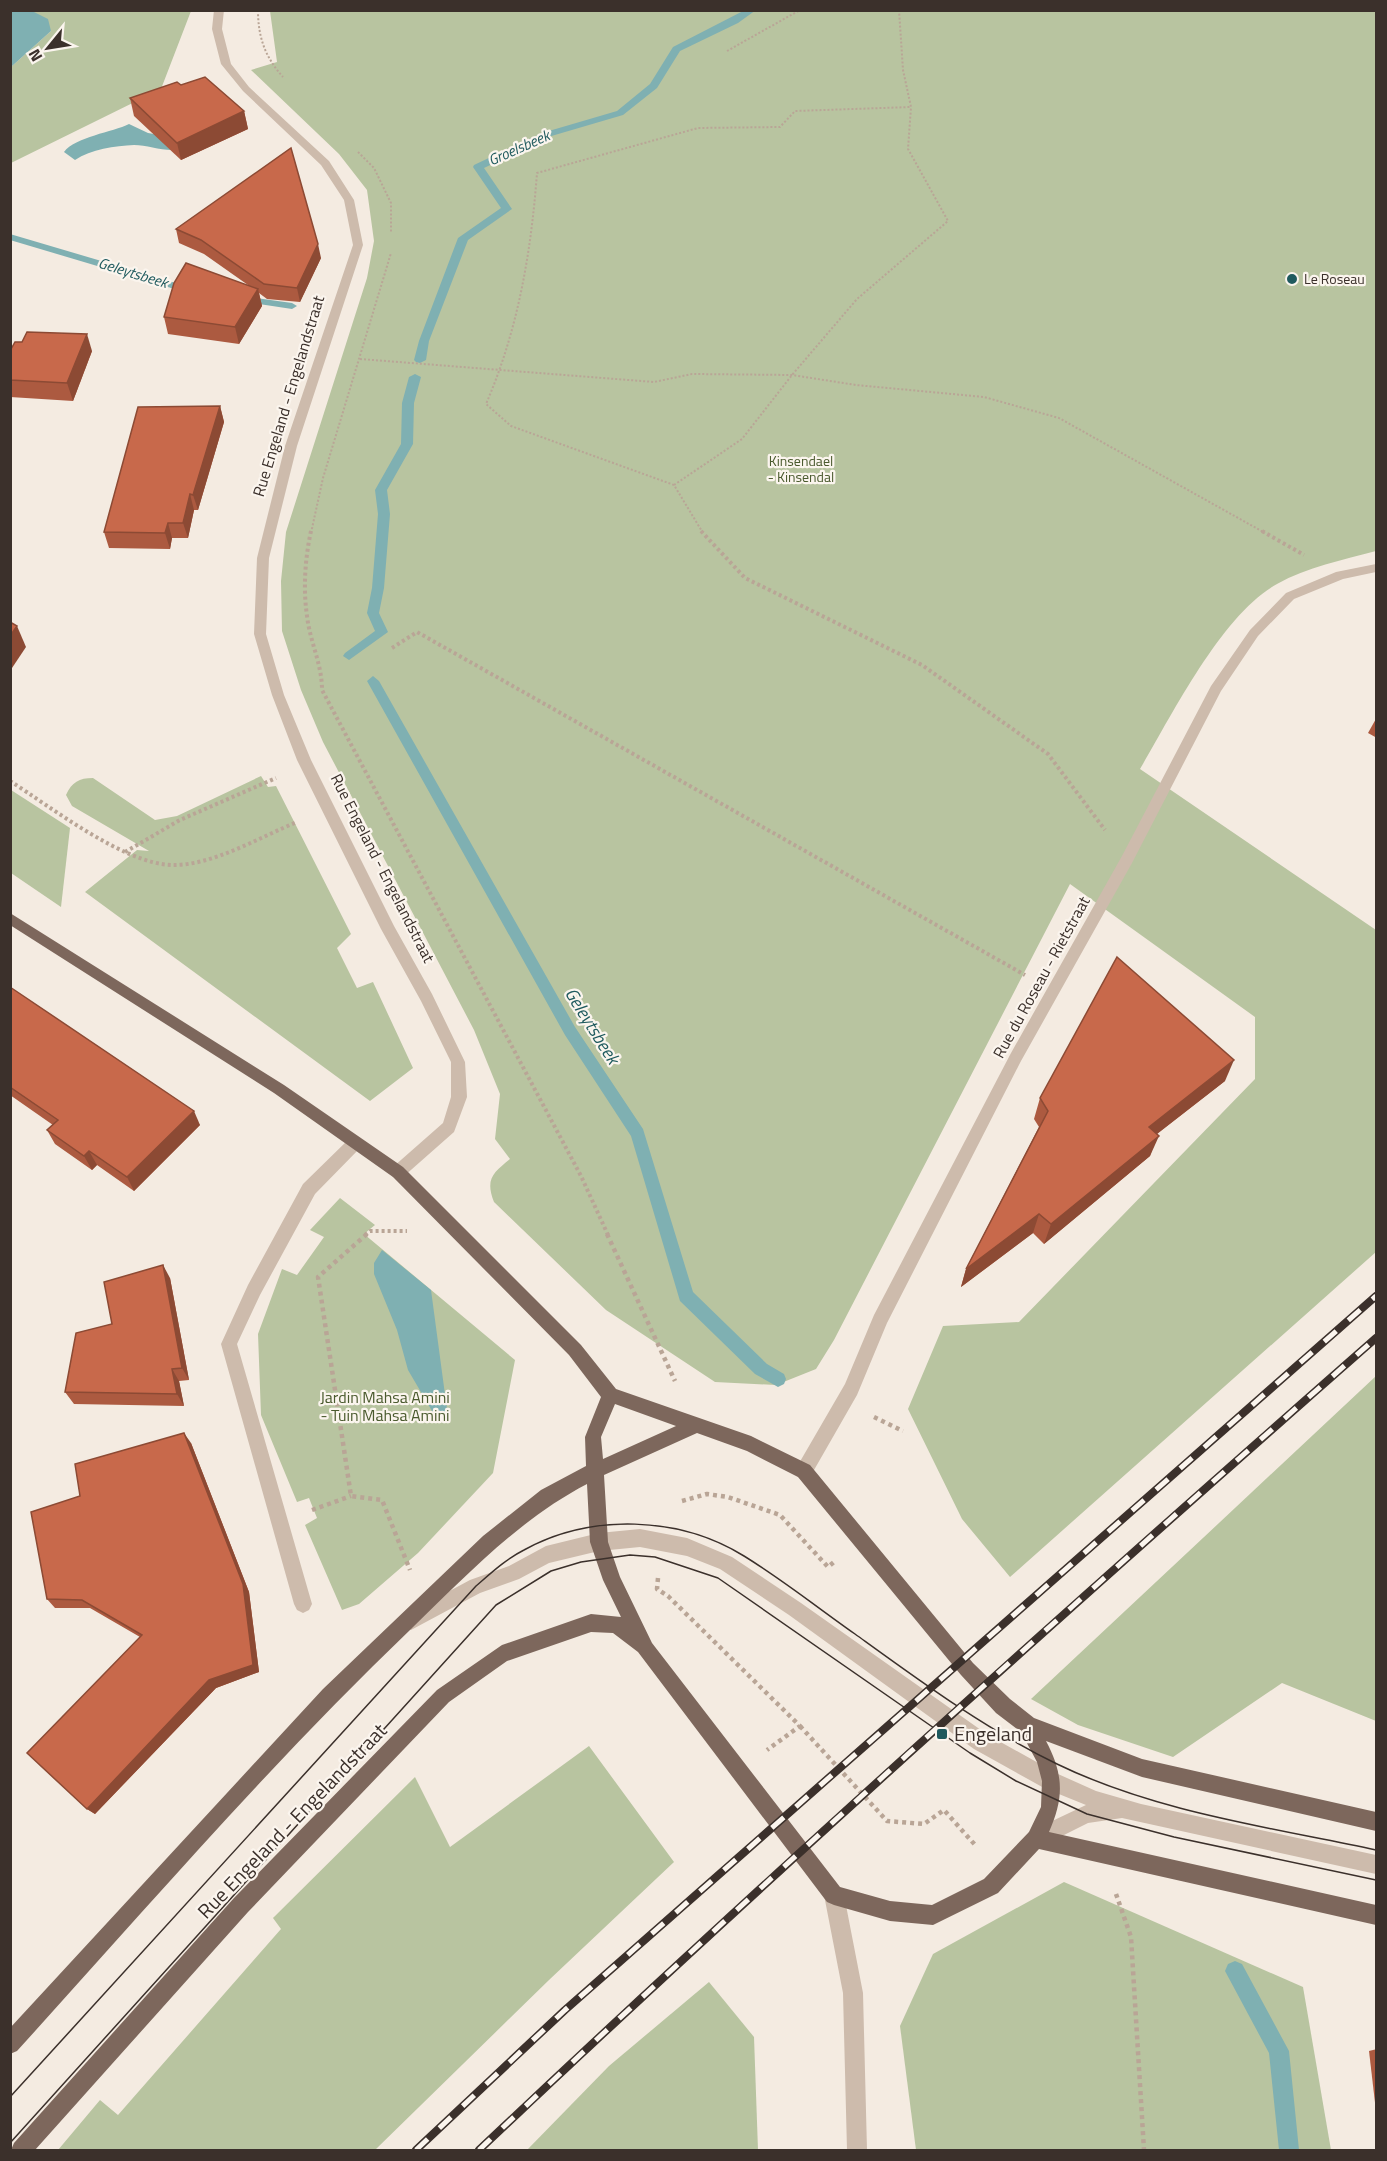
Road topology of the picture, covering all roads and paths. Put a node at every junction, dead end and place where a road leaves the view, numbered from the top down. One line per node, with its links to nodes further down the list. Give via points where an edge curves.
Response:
1 (219, 10): 26 (street, Rue Engeland - Engelandstraat, via 217,29 226,64 246,89 325,163 349,200 358,245 289,457 263,558 260,634 278,695 304,760 458,1062 459,1097 449,1127)
2 (258, 10): 6 (path, via 261,48 272,67)
3 (800, 10): 5 (path)
4 (899, 10): 7 (path, via 903,70)
5 (727, 51)
6 (289, 83)
7 (911, 107): 12 (path, via 795,111 780,127 698,128 537,173 523,288); 13 (path, via 908,149 948,221 857,299)
8 (353, 147): 9 (path, via 374,168 391,203)
9 (391, 236)
10 (391, 247): 11 (path)
11 (360, 359): 12 (path, via 440,368); 28 (path, via 323,478 305,558 306,617 322,672 322,690 581,1176)
12 (502, 369): 13 (path, via 654,382 692,374); 14 (path, via 486,404 511,426)
13 (792, 375): 14 (path, via 742,439); 16 (path, via 984,397 1059,418)
14 (674, 485): 22 (path, via 701,531 745,579 921,665 1048,754)
15 (1377, 568): 16 (street, Rue du Roseau - Rietstraat)
16 (1340, 575): 22 (street, Rue du Roseau - Rietstraat, via 1290,597 1254,633 1216,689)
17 (392, 648): 24 (path, via 417,632)
18 (276, 778): 21 (path, via 173,823)
19 (10, 781): 21 (path)
20 (300, 821): 21 (path, via 189,863 151,862)
21 (125, 852)
22 (1127, 859): 24 (street, Rue du Roseau - Rietstraat)
23 (10, 918): 25 (main road, via 279,1089)
24 (1054, 991): 32 (street, Rue du Roseau - Rietstraat, via 886,1310 851,1389)
25 (355, 1143): 26 (main road); 40 (street, via 309,1189 254,1290 230,1344)
26 (398, 1173): 29 (main road, via 575,1350)
27 (407, 1231): 33 (path, via 370,1231 318,1277)
28 (674, 1378)
29 (610, 1395): 30 (main road); 31 (main road, via 593,1437)
30 (695, 1426): 31 (main road); 32 (main road, via 751,1444)
31 (596, 1470): 36 (main road); 41 (main road, via 547,1496 499,1533)
32 (804, 1471): 43 (main road, via 967,1669)
33 (351, 1496): 35 (path); 38 (path, via 382,1500)
34 (682, 1501): 37 (path, via 707,1494 728,1497 780,1515 828,1566)
35 (313, 1510)
36 (599, 1542): 41 (street, via 546,1555 513,1573 476,1586); 42 (main road, via 612,1580); 46 (street, via 640,1538 687,1547 726,1563 981,1742)
37 (836, 1560)
38 (412, 1573)
39 (658, 1577): 44 (path, via 657,1589)
40 (303, 1604)
41 (399, 1628): 55 (main road, via 329,1695)
42 (646, 1649): 52 (main road); 56 (main road, Rue Engeland - Engelandstraat, via 616,1624 591,1623 502,1654 443,1696 241,1905)
43 (1028, 1725): 46 (main road, via 1046,1760); 48 (main road, via 1142,1768)
44 (800, 1726): 45 (path); 50 (path, via 887,1821 924,1824 944,1810)
45 (763, 1753)
46 (1051, 1781): 47 (street); 49 (main road, via 1050,1808)
47 (1127, 1809): 49 (street, via 1087,1814); 51 (street)
48 (1377, 1821)
49 (1036, 1839): 52 (main road, via 991,1886 933,1915 890,1911); 53 (main road)
50 (976, 1846)
51 (1377, 1864)
52 (834, 1895): 57 (street, via 853,1993)
53 (1377, 1915)
54 (1131, 1937): 58 (path)
55 (10, 2044)
56 (21, 2151)
57 (857, 2151)
58 (1144, 2151)

